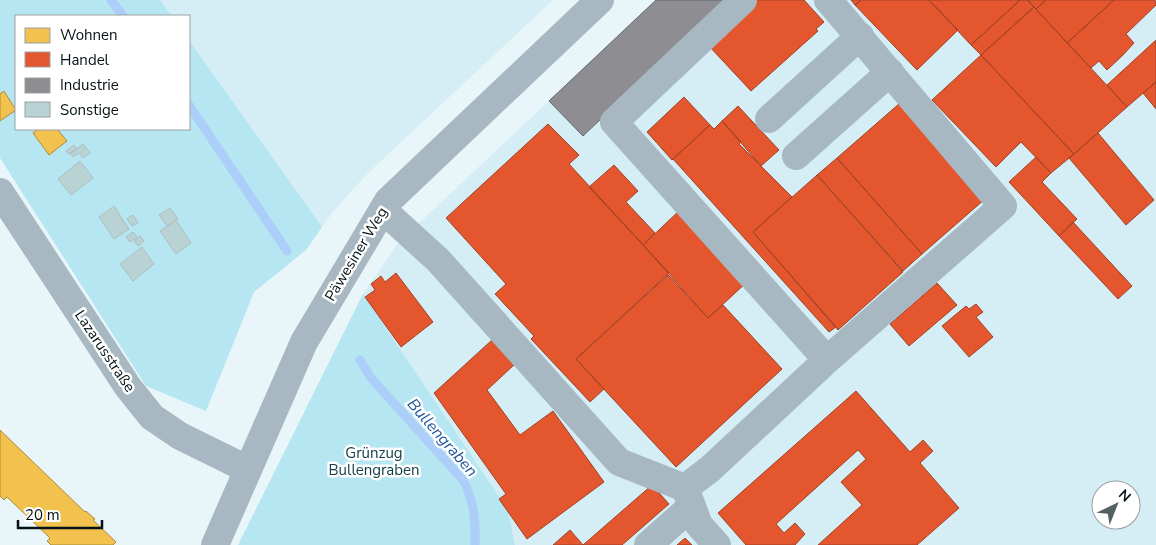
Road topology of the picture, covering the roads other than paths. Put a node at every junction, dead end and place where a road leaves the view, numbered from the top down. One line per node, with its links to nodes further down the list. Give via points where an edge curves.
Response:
1 (600, 0): 9 (street, Päwesiner Weg, via 388,201)
2 (743, 0): 10 (street, via 614,122)
3 (828, 0): 4 (street)
4 (860, 36): 5 (street); 6 (street)
5 (890, 72): 7 (street); 10 (street, via 1003,206)
6 (769, 119)
7 (796, 156)
8 (0, 192): 11 (street, Lazarusstraße, via 128,387 152,417 180,436)
9 (383, 210): 11 (street, Päwesiner Weg, via 304,342); 12 (street, via 438,260 619,462)
10 (827, 360): 12 (street, via 710,470)
11 (247, 469): 13 (street, Päwesiner Weg)
12 (688, 497): 14 (street); 15 (street, via 699,525)
13 (215, 545)
14 (648, 545)
15 (718, 545)

